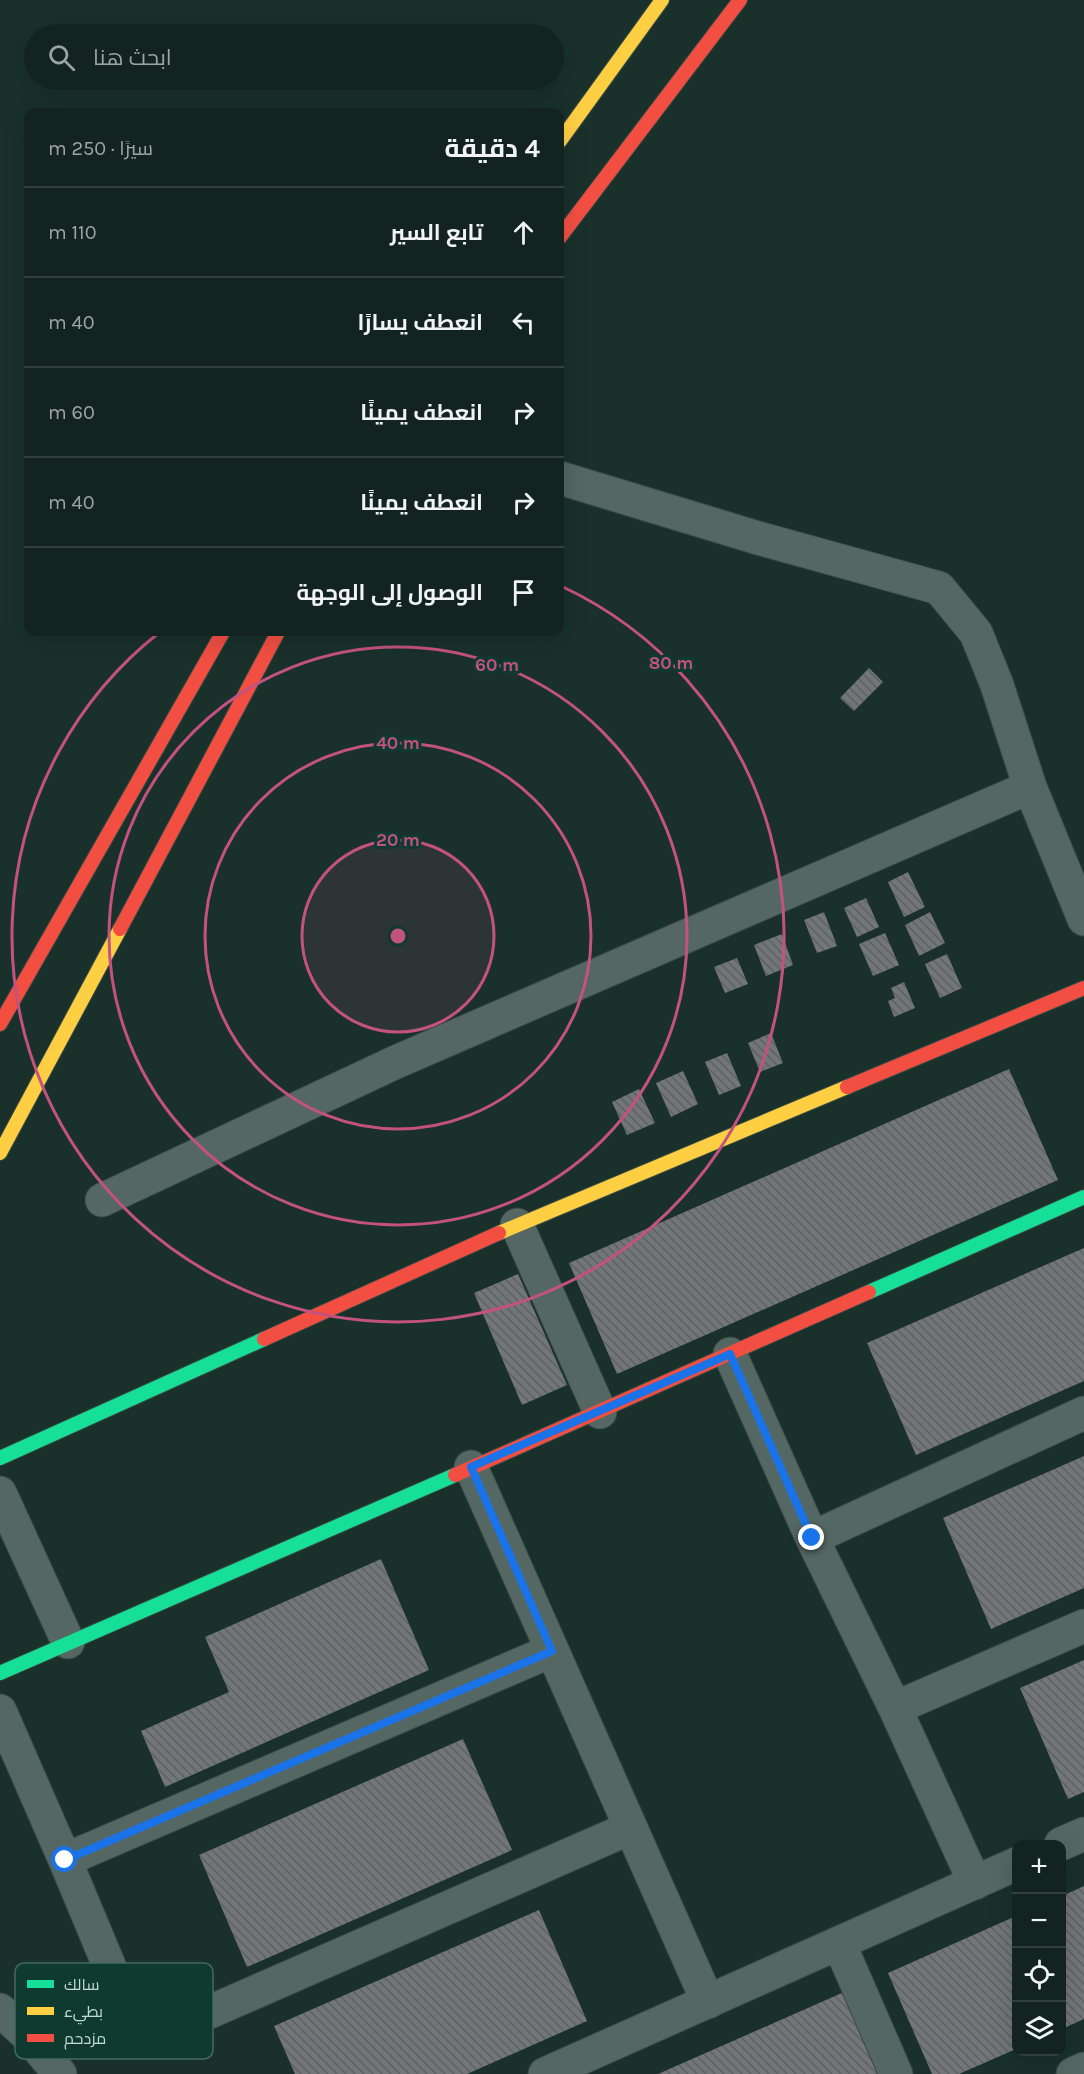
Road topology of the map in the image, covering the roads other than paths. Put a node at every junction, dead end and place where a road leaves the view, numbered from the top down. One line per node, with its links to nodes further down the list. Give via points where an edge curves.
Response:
1 (662, 0): 3 (street)
2 (740, 0): 4 (street)
3 (564, 135)
4 (564, 232)
5 (564, 479): 8 (street, via 939,588 975,633 998,685)
6 (221, 636): 11 (street)
7 (276, 636): 12 (street)
8 (1030, 787): 9 (street); 14 (street, via 396,1062)
9 (1084, 919)
10 (1084, 988): 15 (street)
11 (0, 1024)
12 (0, 1153)
13 (1084, 1197): 16 (street)
14 (102, 1200)
15 (517, 1225): 17 (street); 19 (street)
16 (730, 1354): 17 (street); 22 (street)
17 (600, 1412): 20 (street)
18 (1084, 1413): 22 (street)
19 (0, 1458)
20 (471, 1467): 24 (street); 25 (street)
21 (0, 1493): 24 (street)
22 (812, 1538): 27 (street)
23 (1084, 1626): 27 (street)
24 (68, 1642): 26 (street)
25 (552, 1651): 29 (street); 32 (street)
26 (0, 1673)
27 (895, 1708): 34 (street)
28 (0, 1711): 32 (street)
29 (630, 1828): 37 (street); 39 (street)
30 (1084, 1834): 31 (street)
31 (1066, 1843)
32 (65, 1860): 36 (street)
33 (1012, 1866): 34 (street)
34 (975, 1883): 35 (street)
35 (839, 1943): 37 (street); 45 (street)
36 (108, 1963)
37 (708, 2002): 44 (street)
38 (0, 2010): 40 (street)
39 (213, 2010)
40 (15, 2024)
41 (47, 2059): 43 (street)
42 (1084, 2069): 46 (street)
43 (60, 2074)
44 (546, 2074)
45 (896, 2074)
46 (1073, 2074)

